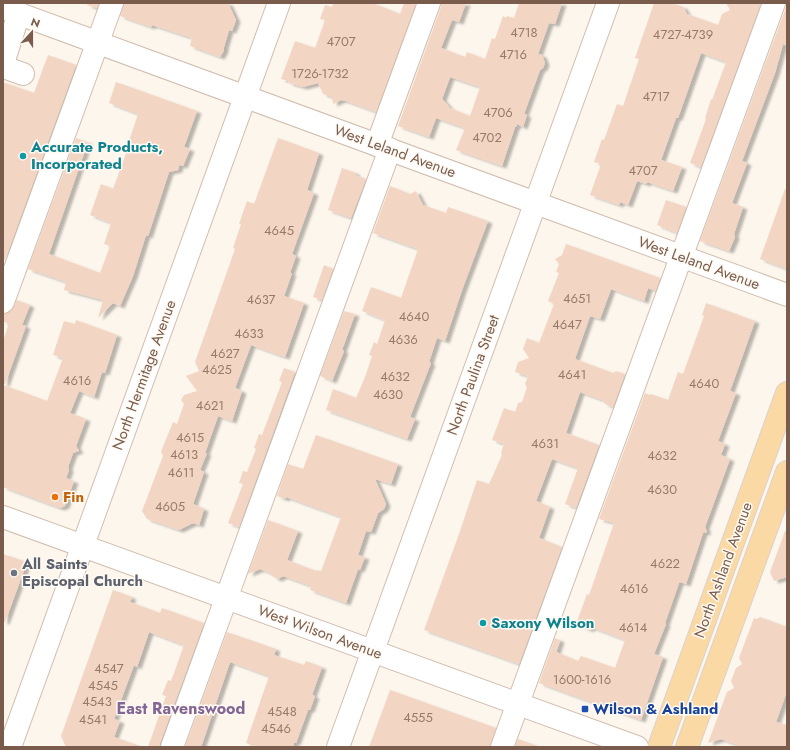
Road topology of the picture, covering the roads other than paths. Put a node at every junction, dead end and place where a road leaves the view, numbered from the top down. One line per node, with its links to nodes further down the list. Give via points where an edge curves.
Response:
1 (112, 3): 7 (street)
2 (279, 3): 9 (street, North Hermitage Avenue)
3 (429, 3): 10 (street)
4 (608, 3): 11 (street, North Paulina Street)
5 (774, 3): 12 (street)
6 (11, 10): 7 (street, West Leland Avenue); 8 (street, via 5,64)
7 (98, 42): 9 (street, West Leland Avenue); 14 (street)
8 (23, 74)
9 (246, 96): 10 (street, West Leland Avenue); 18 (street, North Hermitage Avenue)
10 (384, 147): 11 (street, West Leland Avenue); 19 (street)
11 (536, 203): 12 (street, West Leland Avenue); 20 (street, North Paulina Street)
12 (682, 256): 13 (street, West Leland Avenue); 21 (street)
13 (787, 295)
14 (3, 302)
15 (787, 393): 27 (main road, North Ashland Avenue)
16 (787, 472): 28 (main road, North Ashland Avenue)
17 (3, 517): 18 (street, West Wilson Avenue)
18 (82, 546): 19 (street, West Wilson Avenue); 22 (street, North Hermitage Avenue)
19 (226, 598): 20 (street, West Wilson Avenue); 23 (street)
20 (373, 651): 21 (street, West Wilson Avenue); 24 (street, North Paulina Street)
21 (517, 704): 25 (street); 26 (street, West Wilson Avenue)
22 (10, 747)
23 (172, 747)
24 (338, 747)
25 (502, 747)
26 (637, 747)
27 (659, 747)
28 (687, 747)

